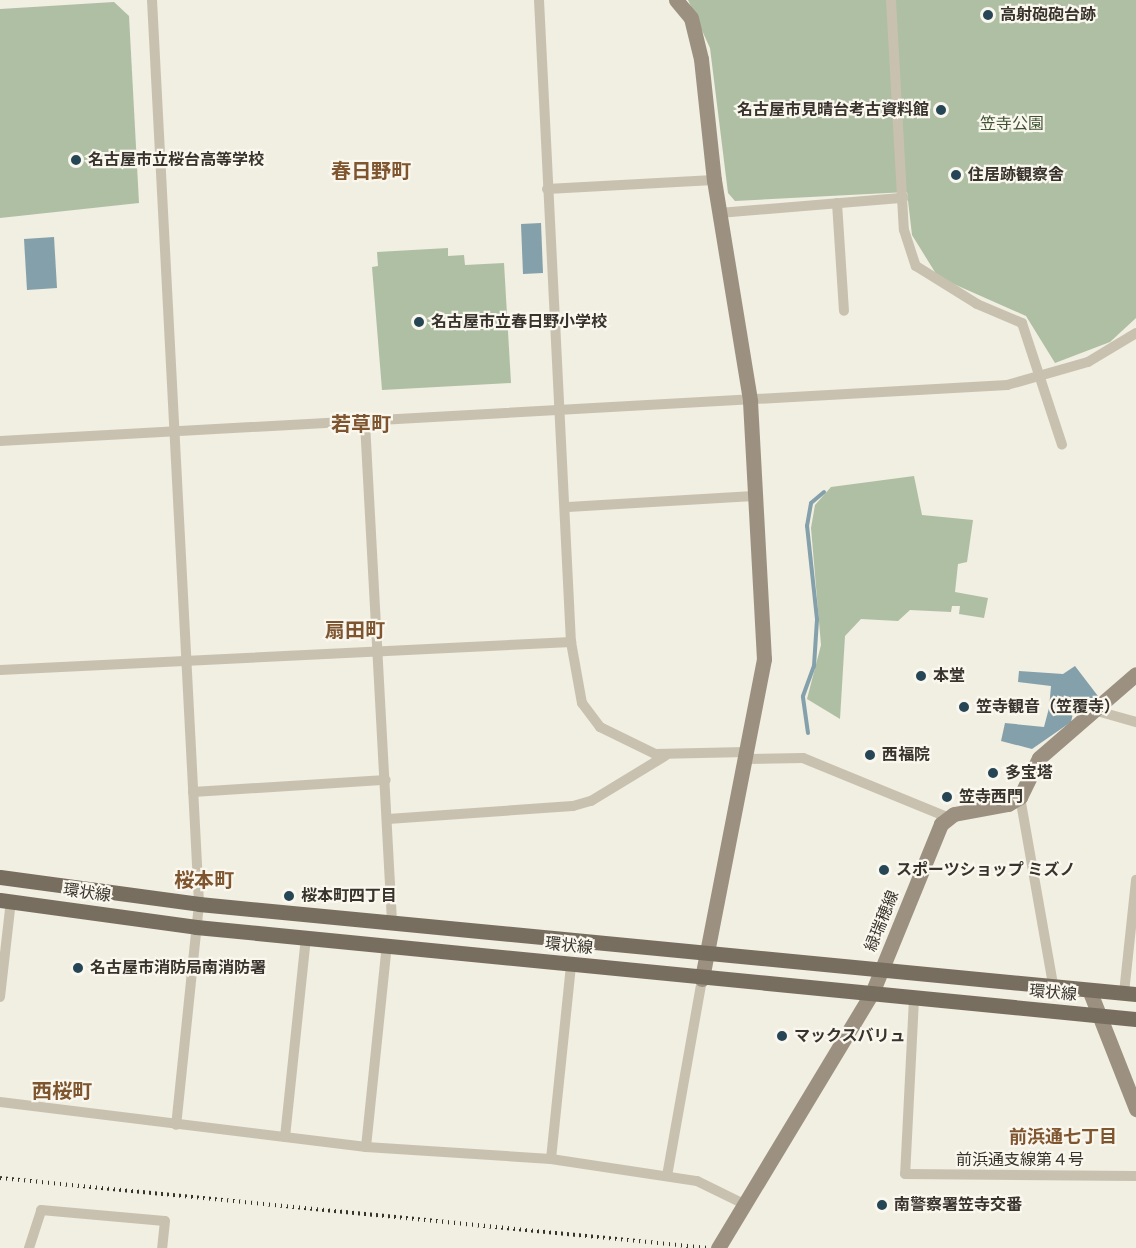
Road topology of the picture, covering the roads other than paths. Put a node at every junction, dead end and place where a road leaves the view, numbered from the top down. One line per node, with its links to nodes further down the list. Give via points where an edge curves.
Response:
1 (152, 0): 16 (street)
2 (539, 0): 6 (street)
3 (676, 0): 5 (street, via 691,18 701,59)
4 (891, 0): 7 (street)
5 (714, 180): 6 (street); 9 (street)
6 (547, 189): 14 (street)
7 (903, 198): 8 (street); 12 (street, via 904,230 916,266 977,304 1022,323)
8 (837, 203): 9 (street); 10 (street)
9 (719, 213): 13 (street)
10 (844, 311)
11 (1136, 333): 12 (street, via 1088,362)
12 (1040, 376): 13 (street, via 1007,385); 18 (street)
13 (750, 401): 14 (street); 19 (street)
14 (558, 412): 15 (street); 20 (street)
15 (365, 423): 16 (street); 22 (street)
16 (175, 430): 17 (street); 23 (street)
17 (0, 441)
18 (1062, 445)
19 (754, 496): 20 (street); 29 (street, via 764,659)
20 (568, 507): 21 (street)
21 (572, 642): 22 (street); 28 (street, via 582,703 600,727 629,744)
22 (379, 653): 23 (street); 30 (street)
23 (185, 663): 24 (street); 31 (street)
24 (0, 670)
25 (1136, 674): 26 (street)
26 (1097, 711): 27 (street); 32 (street, via 1039,758)
27 (1136, 722)
28 (666, 756): 29 (street); 34 (street, via 573,806)
29 (746, 756): 33 (street, via 803,758); 43 (street)
30 (386, 780): 31 (street); 34 (street)
31 (193, 792): 38 (street)
32 (1020, 797): 33 (street); 47 (street)
33 (947, 817): 45 (street, 緑瑞穂線)
34 (388, 819): 39 (street)
35 (0, 877): 38 (main road, 環状線)
36 (1136, 880): 50 (street)
37 (5, 900): 40 (main road, 環状線); 51 (street)
38 (199, 904): 39 (main road, 環状線); 40 (street)
39 (392, 922): 43 (main road, 環状線)
40 (196, 927): 41 (main road, 環状線); 57 (street)
41 (306, 936): 42 (main road, 環状線); 58 (street)
42 (387, 945): 44 (main road, 環状線); 59 (street)
43 (708, 952): 45 (main road, 環状線); 46 (street)
44 (571, 964): 46 (main road, 環状線); 60 (street)
45 (882, 969): 47 (main road, 環状線); 49 (street, 緑瑞穂線)
46 (702, 979): 49 (main road, 環状線); 61 (street)
47 (1054, 990): 48 (main road, 環状線)
48 (1090, 992): 50 (main road, 環状線); 53 (street)
49 (872, 993): 52 (main road, 環状線); 63 (street, 緑瑞穂線, via 823,1083)
50 (1130, 994)
51 (0, 997)
52 (914, 999): 53 (main road, 環状線); 62 (street, 前浜通支線第４号, via 905,1174)
53 (1095, 1015): 54 (main road, 環状線); 56 (street)
54 (1136, 1018)
55 (0, 1102): 57 (street)
56 (1136, 1109)
57 (176, 1125): 58 (street)
58 (285, 1137): 59 (street)
59 (366, 1146): 60 (street)
60 (551, 1159): 61 (street)
61 (667, 1176): 63 (street, via 697,1180)
62 (1136, 1176)
63 (744, 1204): 66 (street, 緑瑞穂線)
64 (29, 1248): 65 (street, via 40,1210 165,1221)
65 (162, 1248)
66 (718, 1248)

